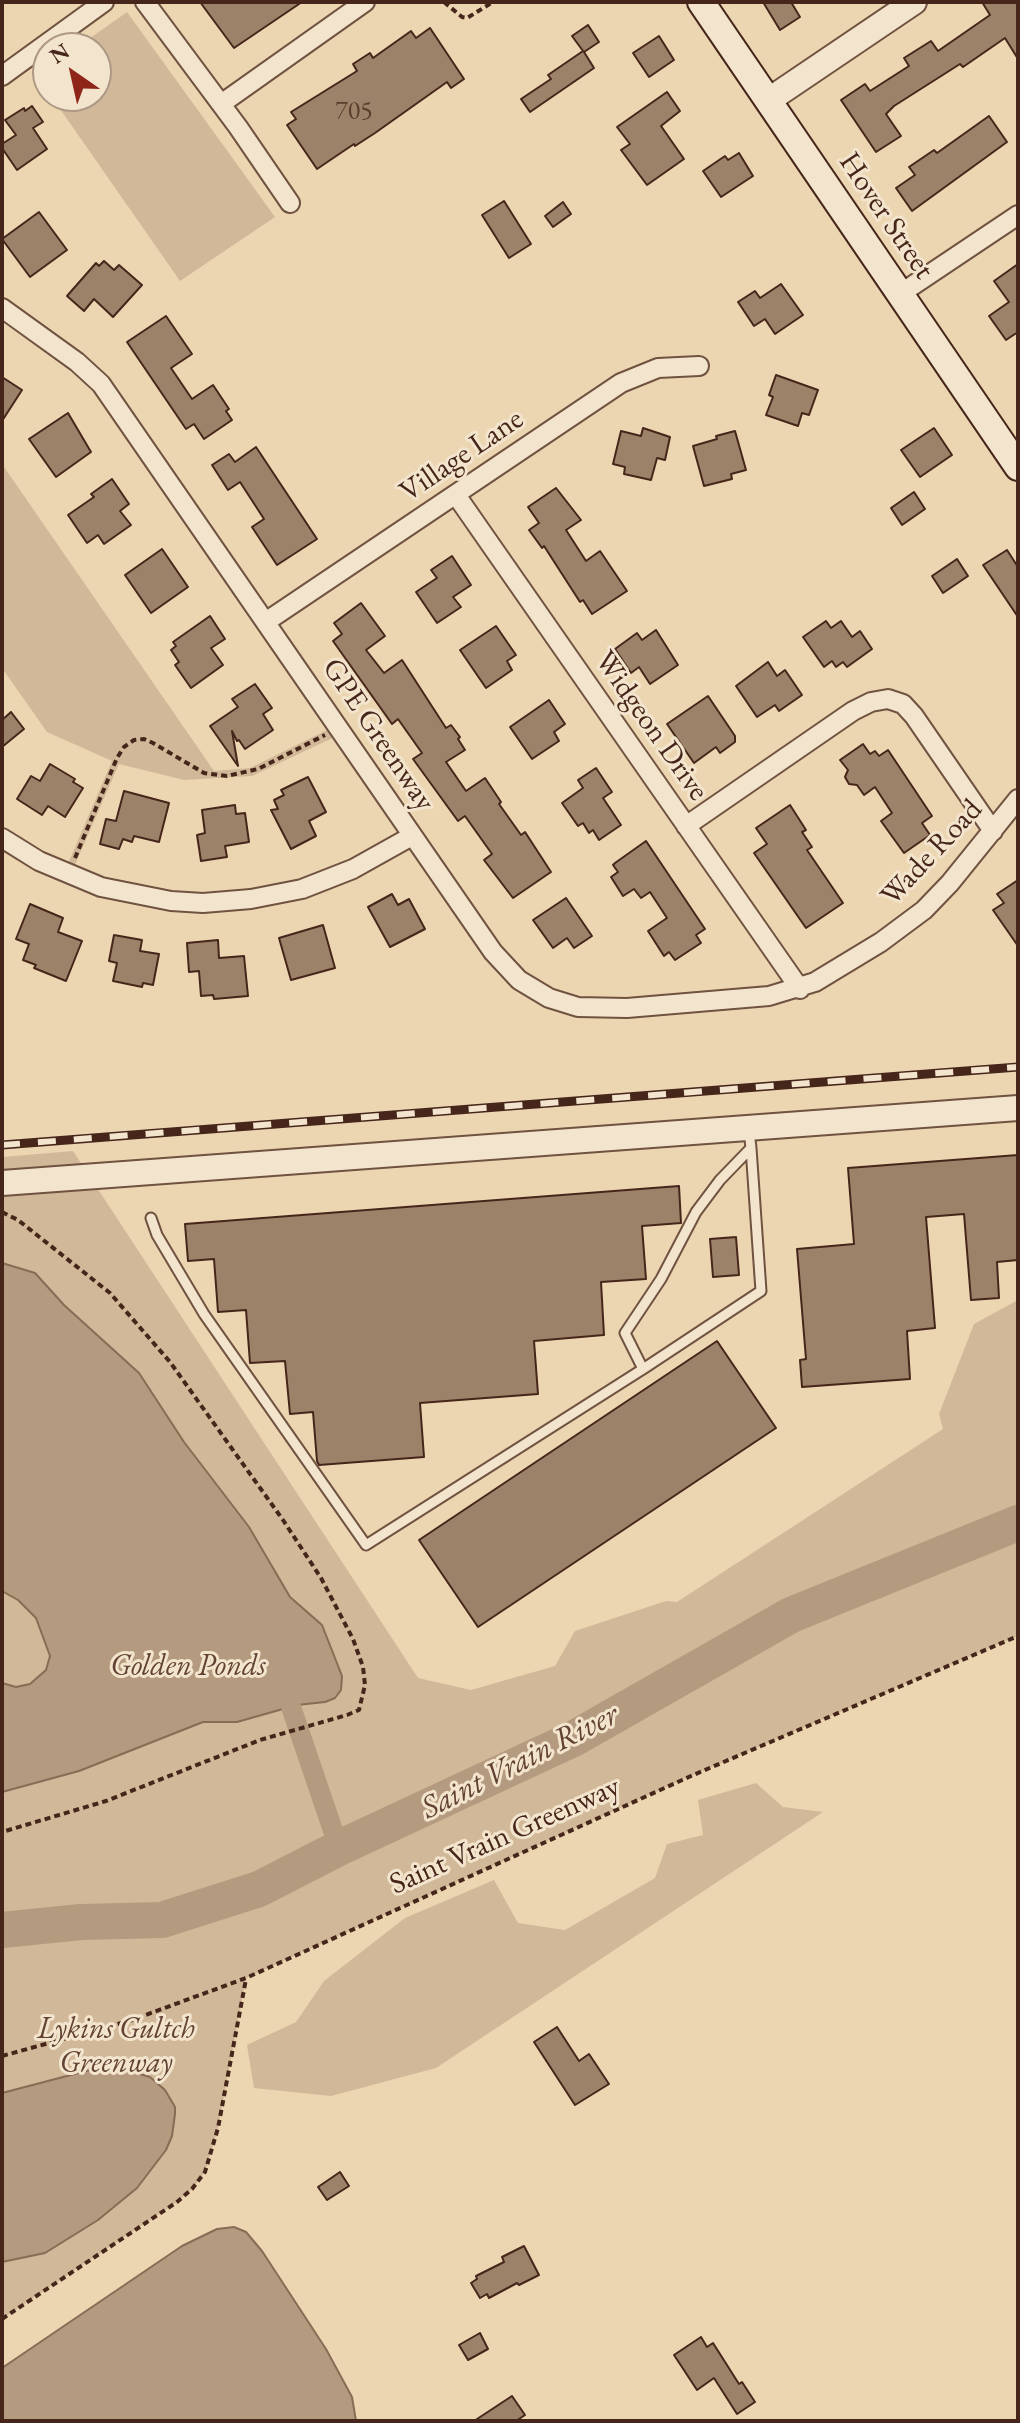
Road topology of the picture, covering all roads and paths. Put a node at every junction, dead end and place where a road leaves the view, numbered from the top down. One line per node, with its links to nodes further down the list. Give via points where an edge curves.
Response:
1 (104, 2): 8 (street)
2 (145, 2): 10 (street)
3 (365, 2): 10 (street)
4 (444, 2): 5 (path, via 467,18)
5 (493, 2)
6 (701, 2): 9 (main road, Hover Street)
7 (914, 2): 9 (street)
8 (4, 74)
9 (769, 100): 13 (main road, Hover Street)
10 (221, 104): 11 (street)
11 (290, 203)
12 (1018, 215): 13 (street)
13 (900, 294): 16 (main road, Hover Street)
14 (2, 308): 18 (street, GPE Greenway, via 101,384)
15 (699, 366): 17 (street, Village Lane, via 658,368 621,383)
16 (1018, 467)
17 (456, 495): 18 (street, Village Lane); 21 (street, Widgeon Drive)
18 (267, 621): 19 (street, GPE Greenway)
19 (339, 728): 23 (street, GPE Greenway); 25 (path, via 250,772 227,776 204,773 147,740 131,741 117,758)
20 (1018, 799): 22 (street, Wade Road)
21 (686, 826): 22 (street, via 853,711 888,699 903,704 914,716); 26 (street, Widgeon Drive)
22 (993, 831): 26 (street, Wade Road, via 917,916)
23 (412, 836): 25 (street, via 320,883 251,899 171,901); 26 (street, GPE Greenway, via 503,965 549,998 578,1007 627,1008)
24 (2, 838): 25 (street)
25 (68, 875)
26 (800, 989)
27 (1018, 1108): 28 (street)
28 (750, 1138): 29 (street); 32 (lane, via 696,1212 625,1333); 32 (lane, via 761,1291)
29 (2, 1183)
30 (2, 1212): 34 (path, via 110,1293 170,1362 337,1605 363,1667 359,1710 288,1731 135,1791)
31 (151, 1218): 32 (lane, via 204,1314 366,1545)
32 (643, 1369)
33 (1018, 1636): 35 (path, Saint Vrain Greenway, via 691,1776)
34 (2, 1832)
35 (246, 1978): 36 (path, Saint Vrain Greenway, via 132,2020); 37 (path, via 205,2172 177,2202)
36 (2, 2056)
37 (2, 2319)

